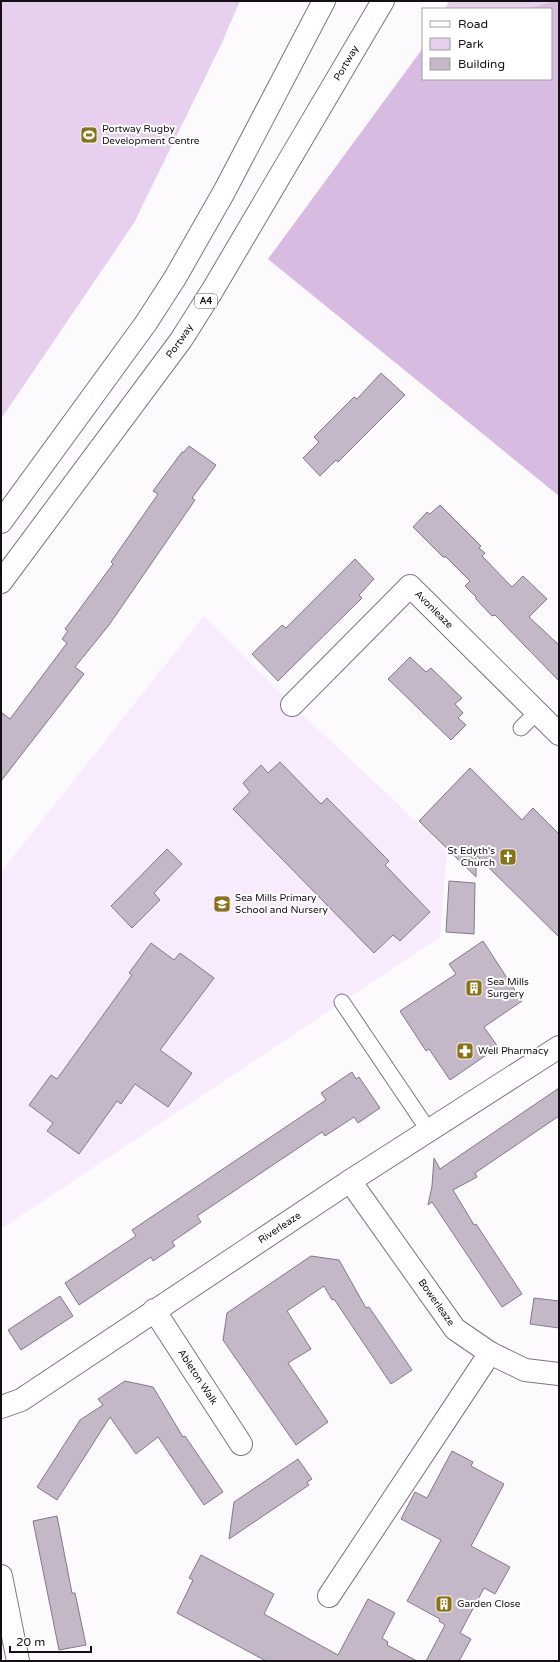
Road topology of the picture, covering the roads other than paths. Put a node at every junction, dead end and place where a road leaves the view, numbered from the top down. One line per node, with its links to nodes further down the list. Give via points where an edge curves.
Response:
1 (324, 1): 3 (main road, via 224,192 175,278 146,324)
2 (383, 1): 4 (main road, Portway / A4, via 181,340)
3 (1, 522)
4 (1, 582)
5 (292, 705): 6 (main road, Avonleaze, via 410,586)
6 (537, 712): 7 (lane); 8 (main road, Avonleaze)
7 (522, 728)
8 (559, 734)
9 (342, 1002): 11 (lane)
10 (559, 1047): 11 (main road, Riverleaze)
11 (429, 1131): 12 (main road, Riverleaze)
12 (350, 1182): 13 (main road, Riverleaze); 14 (main road, Bowerleaze, via 455,1329)
13 (154, 1310): 16 (main road, Riverleaze, via 21,1400); 17 (main road, Ableton Walk)
14 (490, 1353): 15 (main road, Bowerleaze, via 525,1370); 19 (main road)
15 (559, 1374)
16 (1, 1407)
17 (241, 1444)
18 (1, 1576): 20 (main road)
19 (329, 1596)
20 (18, 1661)

